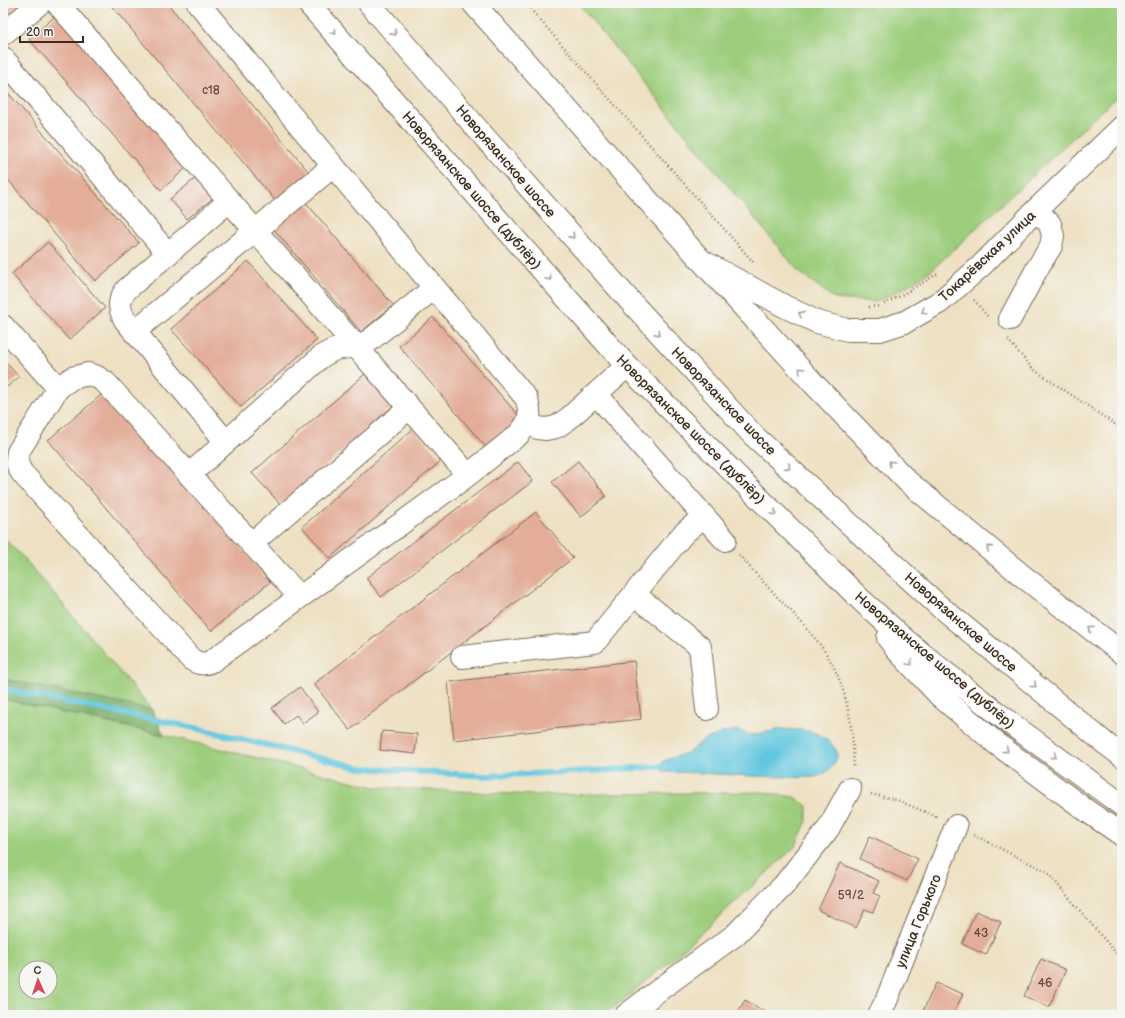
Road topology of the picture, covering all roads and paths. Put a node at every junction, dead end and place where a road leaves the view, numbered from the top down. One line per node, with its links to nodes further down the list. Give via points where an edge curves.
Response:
1 (40, 3): 8 (main road)
2 (57, 3): 12 (main road)
3 (198, 3): 11 (main road)
4 (308, 3): 26 (main road, Новорязанское шоссе (дублёр), one-way to 26)
5 (369, 3): 44 (main road, Новорязанское шоссе, one-way to 44, via 589,255 753,435 939,606)
6 (473, 3): 16 (main road)
7 (525, 3): 17 (path)
8 (3, 34)
9 (3, 58): 15 (main road)
10 (1122, 127): 13 (main road, Токарёвская улица)
11 (333, 166): 14 (main road); 19 (main road)
12 (229, 201): 14 (main road); 15 (main road)
13 (1036, 210): 16 (main road, Токарёвская улица, one-way to 16, via 981,266 940,302 906,322 880,330 848,330 816,322); 23 (main road, via 1050,224 1052,241)
14 (255, 231): 24 (main road); 25 (main road)
15 (168, 254): 24 (main road, via 122,296 120,312)
16 (699, 258): 41 (main road, one-way to 16, via 1024,577 907,480 814,384)
17 (759, 268)
18 (939, 273): 21 (path, via 881,306)
19 (434, 288): 25 (main road, via 369,341); 30 (main road, via 526,398 530,409)
20 (973, 298): 23 (path)
21 (866, 307)
22 (3, 326): 27 (main road)
23 (1004, 327): 31 (path, via 1033,369)
24 (134, 332): 32 (main road)
25 (355, 346): 29 (main road); 32 (main road, via 335,349 322,356)
26 (627, 366): 28 (main road); 40 (main road, Новорязанское шоссе (дублёр), one-way to 40)
27 (58, 388): 33 (main road, via 80,375 88,374 105,382); 39 (main road, via 21,445 18,466 191,659 207,664)
28 (596, 394): 30 (main road, via 556,427 538,428); 35 (main road)
29 (409, 408): 34 (main road); 37 (main road)
30 (528, 422): 34 (main road, via 518,435)
31 (1122, 429)
32 (226, 442): 33 (main road)
33 (189, 475): 37 (main road)
34 (468, 475): 39 (main road)
35 (704, 516): 36 (main road); 38 (main road, via 683,534)
36 (725, 540): 45 (path, via 820,644 833,665 842,686 853,736 854,771)
37 (251, 544): 39 (main road)
38 (634, 594): 42 (main road, via 595,642); 43 (main road, via 700,647)
39 (300, 597)
40 (860, 600): 46 (main road, Новорязанское шоссе (дублёр), one-way to 46, via 947,674); 48 (main road, one-way to 48, via 896,649 940,696 997,744)
41 (1122, 652)
42 (462, 657)
43 (707, 708)
44 (1122, 756)
45 (850, 789): 47 (path, via 897,800); 50 (main road, via 828,829 789,879 735,935)
46 (1122, 805)
47 (956, 826): 49 (path, via 1047,872); 51 (main road, улица Горького)
48 (1122, 835)
49 (1122, 960)
50 (626, 1015)
51 (879, 1015)

